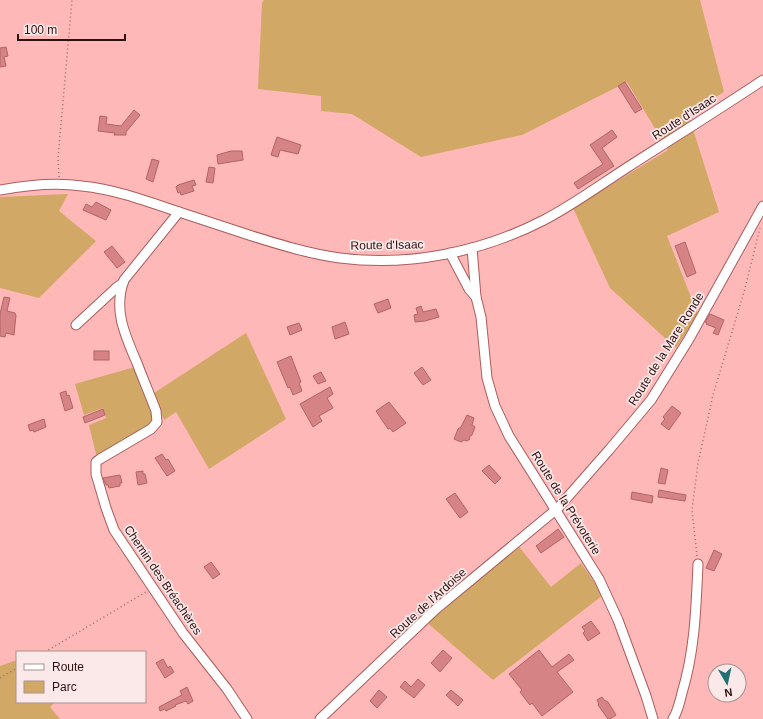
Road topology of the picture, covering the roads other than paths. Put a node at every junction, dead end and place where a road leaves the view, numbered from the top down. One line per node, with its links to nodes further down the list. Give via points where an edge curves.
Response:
1 (763, 80): 5 (street, Route d'Isaac, via 546,219)
2 (0, 190): 4 (street, Route d'Isaac, via 19,186 81,185 128,195)
3 (763, 206): 10 (street, Route de la Mare Ronde, via 689,339 651,400)
4 (179, 212): 6 (street, Route d'Isaac, via 295,249 333,257 386,260); 7 (street, Chemin des Bréachères)
5 (472, 248): 6 (street, Route d'Isaac); 8 (street, Route de la Prévoterie)
6 (450, 253): 8 (street, Route de la Prévoterie)
7 (123, 283): 9 (street); 12 (street, Chemin des Bréachères, via 119,304 123,330 157,417 151,429 96,462 96,474 114,530 183,633)
8 (476, 297): 10 (street, Route de la Prévoterie, via 481,317 487,378 495,406 509,436)
9 (76, 325)
10 (556, 510): 13 (street, Route de l'Ardoise, via 436,610); 14 (street, Route de la Prévoterie, via 611,603)
11 (698, 564): 15 (street, via 693,647)
12 (247, 719)
13 (320, 719)
14 (653, 719)
15 (673, 719)

